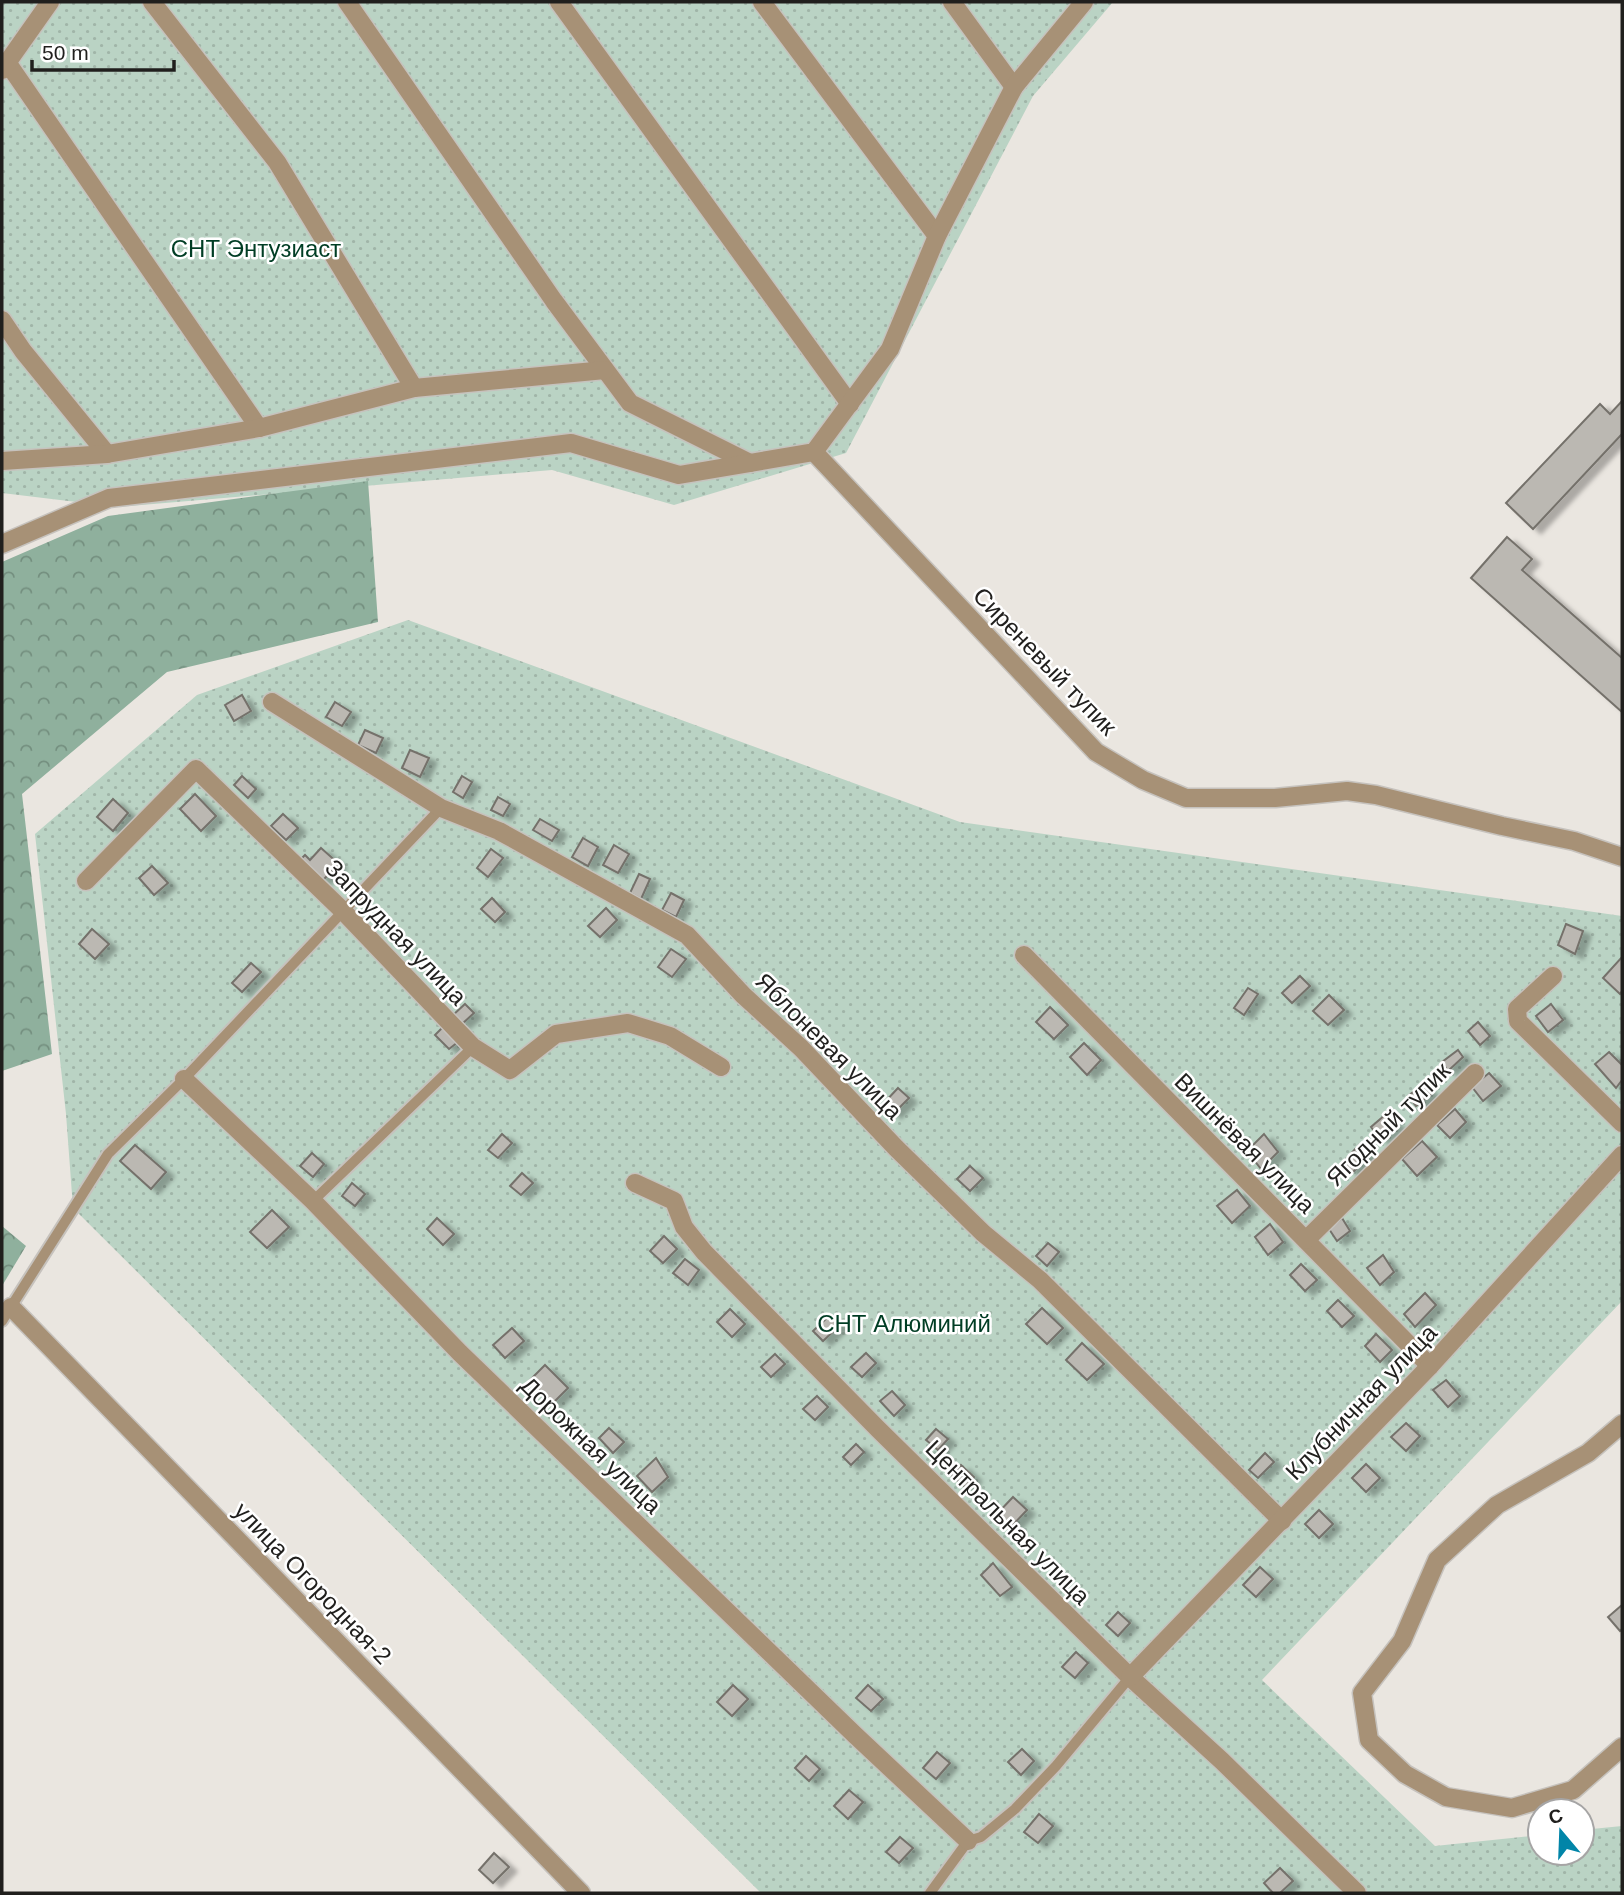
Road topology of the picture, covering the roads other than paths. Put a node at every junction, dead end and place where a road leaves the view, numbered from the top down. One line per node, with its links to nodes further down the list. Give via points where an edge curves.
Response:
1 (50, 2): 8 (street)
2 (152, 2): 13 (street, via 277,162)
3 (347, 2): 12 (street)
4 (559, 2): 14 (street)
5 (762, 2): 10 (street)
6 (952, 2): 9 (street)
7 (1084, 2): 9 (street)
8 (4, 66): 15 (street)
9 (1014, 87): 10 (street)
10 (937, 236): 14 (street, via 891,349)
11 (2, 320): 17 (street)
12 (605, 370): 13 (street); 19 (street, via 630,403)
13 (414, 387): 15 (street)
14 (850, 404): 16 (street)
15 (259, 428): 17 (street)
16 (814, 452): 19 (street); 23 (street, Сиреневый тупик, via 1096,752 1143,780 1186,798 1376,795 1574,841)
17 (107, 454): 18 (street)
18 (2, 461)
19 (750, 463): 20 (street, via 679,475 571,443 108,498)
20 (2, 544)
21 (272, 702): 22 (street, Яблоневая улица)
22 (441, 808): 25 (lane); 40 (street, Яблоневая улица, via 499,831 687,935 974,1224 1040,1280)
23 (1622, 857)
24 (86, 881): 25 (street, Запрудная улица, via 196,769)
25 (343, 911): 28 (street, Запрудная улица); 31 (lane)
26 (1024, 955): 36 (street, Вишнёвая улица)
27 (1553, 976): 32 (street, via 1517,1009 1518,1021)
28 (473, 1046): 29 (street, Запрудная улица, via 510,1070 556,1034 628,1023 670,1035); 35 (lane)
29 (721, 1068)
30 (1475, 1073): 36 (street, Ягодный тупик)
31 (184, 1079): 35 (street, Дорожная улица); 37 (lane, via 108,1154)
32 (1622, 1123)
33 (1622, 1154): 38 (street, Клубничная улица)
34 (635, 1183): 41 (street, Центральная улица, via 674,1200 684,1227 704,1252)
35 (313, 1202): 43 (street, Дорожная улица, via 470,1362)
36 (1306, 1240): 38 (street, Вишнёвая улица)
37 (6, 1314): 44 (street, улица Огородная-2)
38 (1430, 1366): 40 (street, Клубничная улица)
39 (1622, 1424): 42 (street, via 1588,1453 1497,1505 1437,1560 1402,1641 1362,1693 1369,1740 1405,1774 1446,1797 1512,1808 1573,1790)
40 (1282, 1521): 41 (street, Клубничная улица)
41 (1130, 1677): 43 (lane, via 1015,1810 981,1837); 46 (street, Центральная улица)
42 (1622, 1747)
43 (968, 1841): 45 (lane)
44 (581, 1893)
45 (930, 1893)
46 (1356, 1893)

